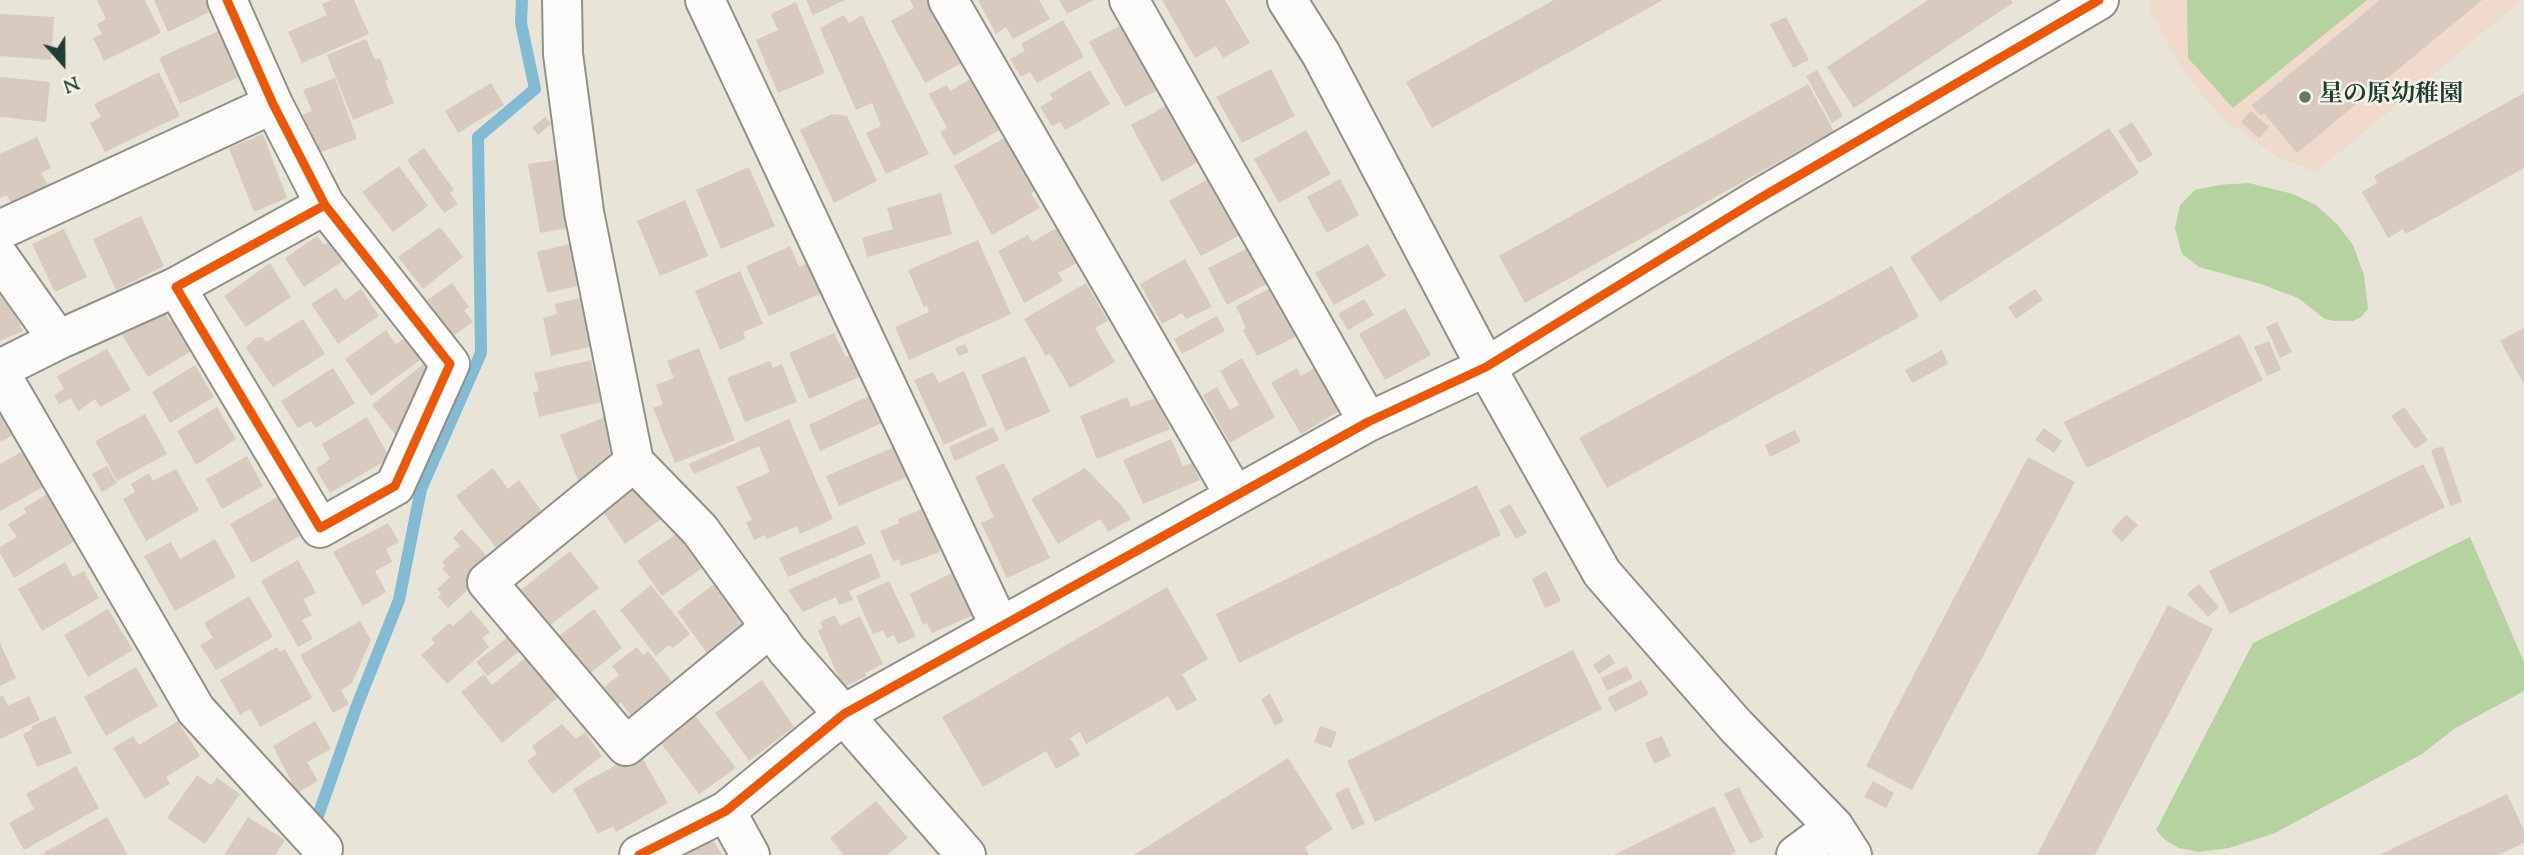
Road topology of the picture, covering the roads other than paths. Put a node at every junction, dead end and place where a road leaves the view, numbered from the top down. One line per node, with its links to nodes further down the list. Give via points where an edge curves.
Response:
1 (227, 0): 8 (street)
2 (562, 0): 17 (street, via 563,54 584,212)
3 (705, 0): 20 (street)
4 (948, 0): 18 (street)
5 (1129, 0): 16 (street)
6 (1287, 0): 14 (street, via 1321,54)
7 (2099, 0): 14 (street, via 1757,200)
8 (273, 104): 9 (street); 10 (street)
9 (325, 205): 12 (street); 12 (street, via 450,363 395,486 320,528)
10 (0, 230)
11 (0, 258): 13 (street)
12 (176, 287): 13 (street)
13 (58, 340): 15 (street)
14 (1486, 367): 16 (street); 23 (street, via 1602,573)
15 (0, 371): 24 (street, via 196,710)
16 (1368, 422): 18 (street)
17 (634, 462): 19 (street, via 700,530); 19 (street, via 487,582 626,746)
18 (1235, 496): 20 (street)
19 (771, 627): 21 (street)
20 (1000, 627): 21 (street)
21 (844, 714): 22 (street); 27 (street)
22 (726, 811): 25 (street); 26 (street)
23 (1843, 841): 28 (street)
24 (323, 849)
25 (639, 855)
26 (750, 855)
27 (966, 855)
28 (1796, 855)

